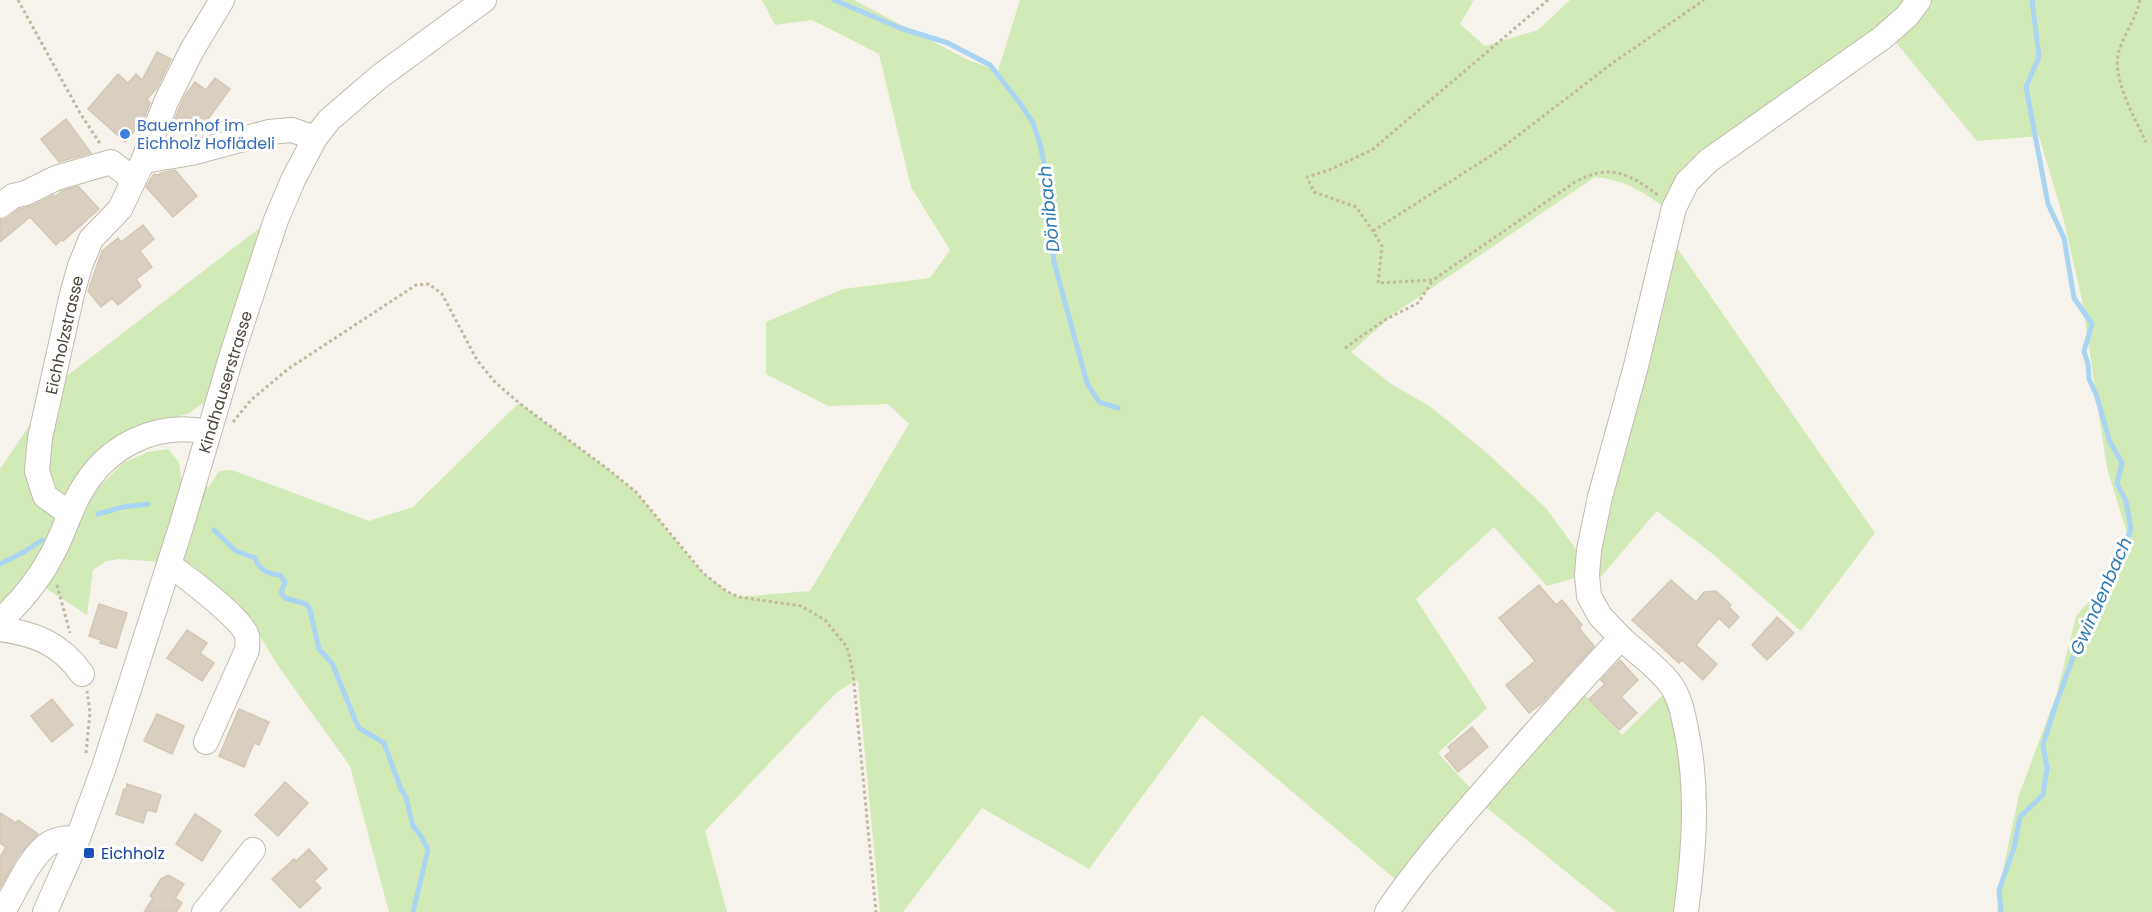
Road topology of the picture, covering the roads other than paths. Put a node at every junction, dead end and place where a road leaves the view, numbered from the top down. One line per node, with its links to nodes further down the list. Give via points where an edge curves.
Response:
1 (222, 0): 5 (street, Eichholzstrasse, via 166,102)
2 (484, 0): 4 (street, Kindhauserstrasse, via 379,77 329,120)
3 (1919, 0): 12 (street, via 1882,38 1708,161 1687,182 1674,208 1589,550 1589,596 1600,616)
4 (315, 138): 5 (street, via 292,130 269,132); 7 (street, Kindhauserstrasse, via 276,220)
5 (139, 171): 6 (street, via 111,162 56,178 13,196); 8 (street, Eichholzstrasse, via 120,209 91,239 80,266 40,438 38,471 45,496)
6 (0, 206)
7 (208, 432): 8 (street, via 165,430 128,444 93,473); 9 (street, Kindhauserstrasse)
8 (70, 514): 10 (street, via 50,560)
9 (169, 565): 14 (street, via 240,622 247,635 247,650); 15 (street, Kindhauserstrasse)
10 (0, 621)
11 (0, 629): 13 (street, via 57,647)
12 (1621, 638): 20 (street, via 1451,828); 21 (street, via 1665,678 1682,712 1693,774 1692,863)
13 (82, 674)
14 (206, 742)
15 (78, 838): 17 (street, via 60,838 49,843 35,858); 18 (street, Kindhauserstrasse)
16 (253, 850): 19 (street)
17 (3, 912)
18 (45, 912)
19 (204, 912)
20 (1387, 912)
21 (1686, 912)

